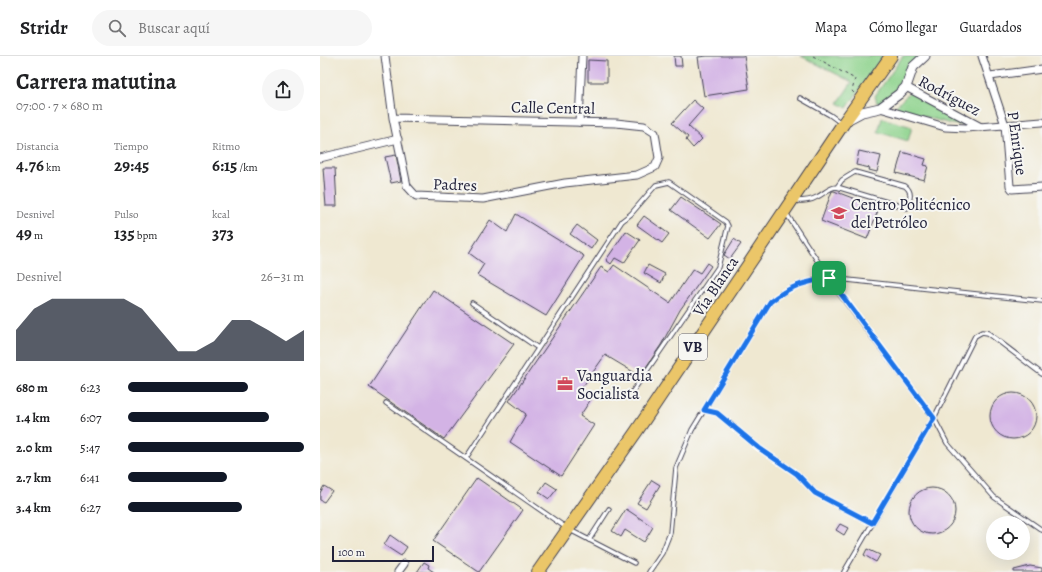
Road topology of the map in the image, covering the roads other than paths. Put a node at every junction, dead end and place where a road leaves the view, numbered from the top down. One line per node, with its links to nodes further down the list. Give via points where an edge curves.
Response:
1 (386, 56): 12 (street, Padres)
2 (582, 56): 13 (street)
3 (891, 56): 10 (main road, Vía Blanca / VB)
4 (925, 56): 8 (street, via 913,67)
5 (982, 56): 7 (street, P Enrique)
6 (1042, 69): 7 (street)
7 (990, 76): 16 (street, P Enrique)
8 (906, 87): 11 (street); 17 (street, Rodríguez)
9 (800, 98): 14 (lane)
10 (862, 98): 11 (street); 14 (main road, Vía Blanca / VB)
11 (880, 108): 14 (street, via 862,112); 17 (street, via 945,127)
12 (393, 118): 13 (street, Calle Central); 18 (street, Padres)
13 (579, 122): 20 (street, Calle Central, via 616,122 644,126 655,133 659,158 655,166)
14 (844, 122): 23 (main road, Vía Blanca / VB)
15 (1042, 122): 16 (street)
16 (1005, 125): 17 (street); 22 (street, P Enrique, via 1010,186 1012,189)
17 (982, 127)
18 (398, 139): 19 (street); 20 (street, Padres, via 407,186 416,196 484,199 564,183)
19 (320, 158)
20 (637, 175)
21 (837, 187): 21 (lane, via 907,208 911,196 905,186 859,173 850,175); 23 (lane, via 832,187 817,198)
22 (1042, 187)
23 (792, 201): 24 (main road, Vía Blanca / VB)
24 (785, 211): 25 (lane); 37 (main road, Vía Blanca / VB)
25 (829, 278): 26 (lane); 32 (lane, via 805,282 783,292 770,302); 33 (lane)
26 (1042, 300)
27 (472, 303): 28 (lane)
28 (538, 348): 30 (lane, via 622,221 656,185 668,182 726,222 728,226 718,266); 34 (lane)
29 (1042, 374): 33 (lane, via 988,333 982,332 975,336)
30 (633, 391)
31 (386, 403): 34 (lane)
32 (704, 410): 36 (lane, via 717,413 759,448 797,474 815,493); 44 (lane, via 692,430 676,468 670,533 662,553)
33 (934, 418): 36 (lane); 38 (lane, via 947,443 994,497)
34 (466, 458): 37 (lane)
35 (609, 509): 39 (lane)
36 (872, 523): 45 (lane)
37 (568, 529): 39 (lane); 43 (main road, Vía Blanca / VB)
38 (1042, 530)
39 (589, 540): 41 (lane)
40 (404, 564): 42 (street)
41 (634, 564)
42 (398, 572)
43 (538, 572)
44 (649, 572)
45 (844, 572)

